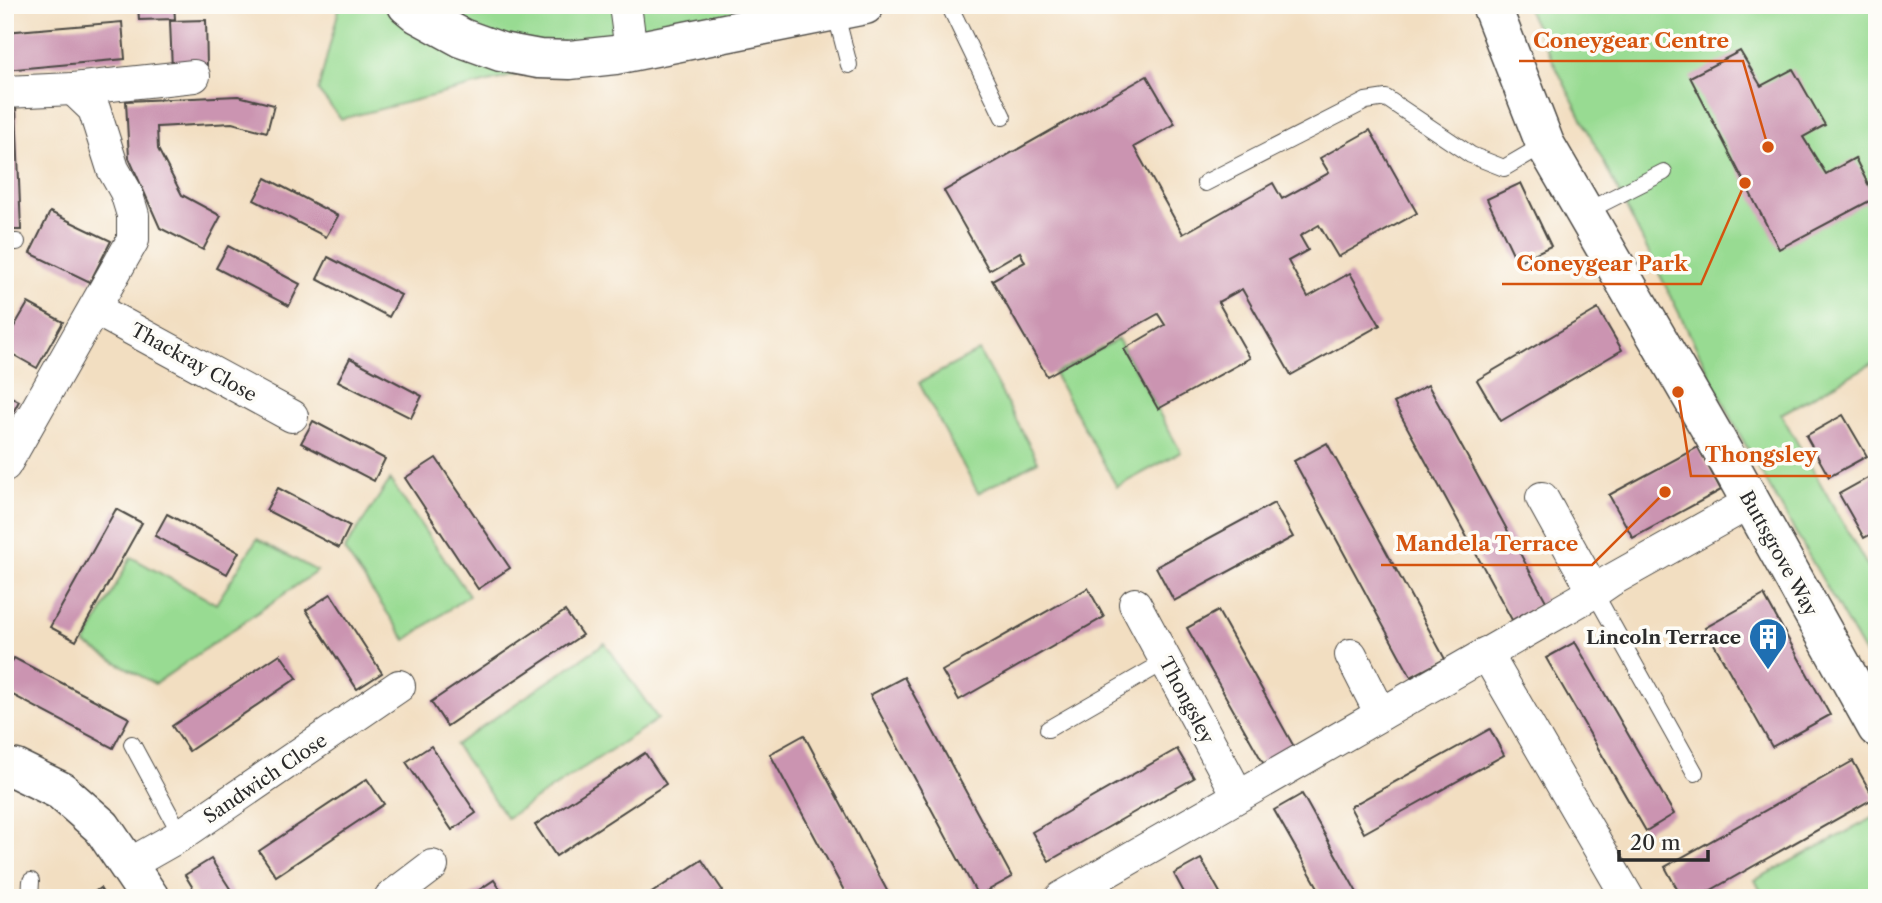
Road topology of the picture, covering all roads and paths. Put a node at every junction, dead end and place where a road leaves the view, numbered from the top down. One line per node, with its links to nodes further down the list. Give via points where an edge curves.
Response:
1 (407, 5): 6 (street, via 462,38 501,52 570,60)
2 (625, 5): 6 (street)
3 (948, 5): 11 (lane)
4 (1490, 5): 12 (street, Buttsgrove Way)
5 (850, 8): 6 (street); 7 (lane)
6 (631, 51)
7 (849, 65)
8 (194, 76): 9 (street)
9 (73, 89): 10 (street); 16 (street, via 94,109 133,215 133,240)
10 (5, 92)
11 (1003, 117)
12 (1545, 144): 14 (lane, via 1504,168 1471,155 1386,98 1366,101); 15 (street, Buttsgrove Way)
13 (1664, 172): 15 (lane)
14 (1205, 183)
15 (1585, 212): 20 (street, Buttsgrove Way)
16 (103, 296): 17 (street, Thackray Close); 18 (street)
17 (292, 416)
18 (5, 465)
19 (1542, 498): 21 (street)
20 (1751, 502): 21 (street); 29 (street, Buttsgrove Way)
21 (1594, 592): 23 (street); 32 (lane)
22 (1135, 604): 25 (street, Thongsley)
23 (1486, 653): 27 (street); 41 (street)
24 (1351, 655): 27 (street)
25 (1166, 661): 28 (lane); 33 (street, Thongsley)
26 (399, 686): 34 (street, Sandwich Close)
27 (1381, 713): 33 (street)
28 (1048, 729)
29 (1877, 729)
30 (132, 744): 34 (lane)
31 (5, 767): 35 (street, via 61,791 102,827)
32 (1695, 773)
33 (1238, 796): 37 (street)
34 (181, 835): 35 (street, Sandwich Close)
35 (128, 865): 38 (street)
36 (432, 866): 39 (street)
37 (1107, 886): 40 (street)
38 (150, 898)
39 (390, 898)
40 (1061, 898)
41 (1628, 898)

